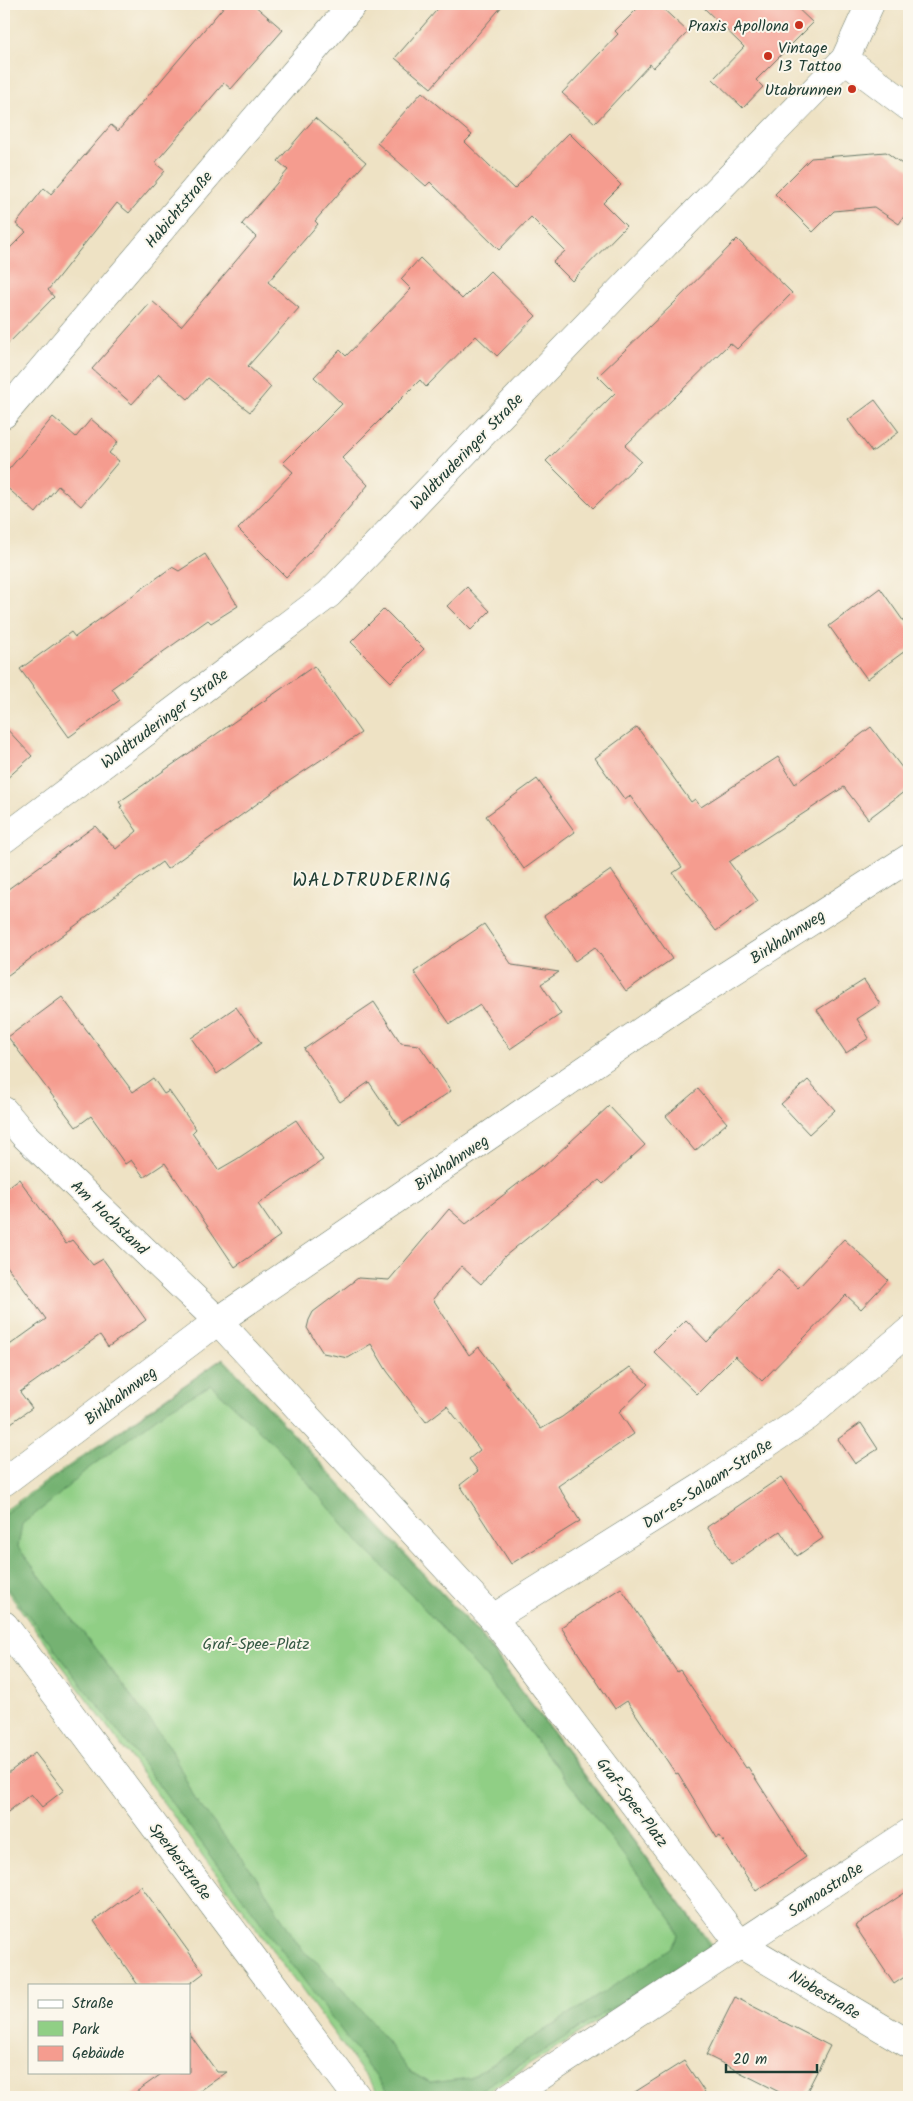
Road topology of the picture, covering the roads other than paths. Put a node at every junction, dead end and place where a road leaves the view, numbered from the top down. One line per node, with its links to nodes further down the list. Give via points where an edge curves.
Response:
1 (352, 4): 5 (street, Habichtstraße)
2 (870, 4): 3 (street, Waldtruderinger Straße)
3 (845, 59): 4 (street); 6 (street, Waldtruderinger Straße, via 636,272 329,594)
4 (909, 106)
5 (4, 414)
6 (4, 839)
7 (909, 858): 9 (street, Birkhahnweg, via 674,1009)
8 (4, 1111): 9 (street, Am Hochstand, via 24,1135)
9 (218, 1321): 11 (street, Birkhahnweg); 12 (street, Graf-Spee-Platz)
10 (909, 1331): 12 (street, Dar-es-Salaam-Straße, via 808,1416)
11 (4, 1482)
12 (493, 1618): 15 (street, Graf-Spee-Platz)
13 (4, 1625): 17 (street, Sperberstraße)
14 (909, 1833): 15 (street, Samoastraße)
15 (740, 1944): 16 (street, Niobestraße); 18 (street)
16 (909, 2044)
17 (358, 2097)
18 (509, 2097)

